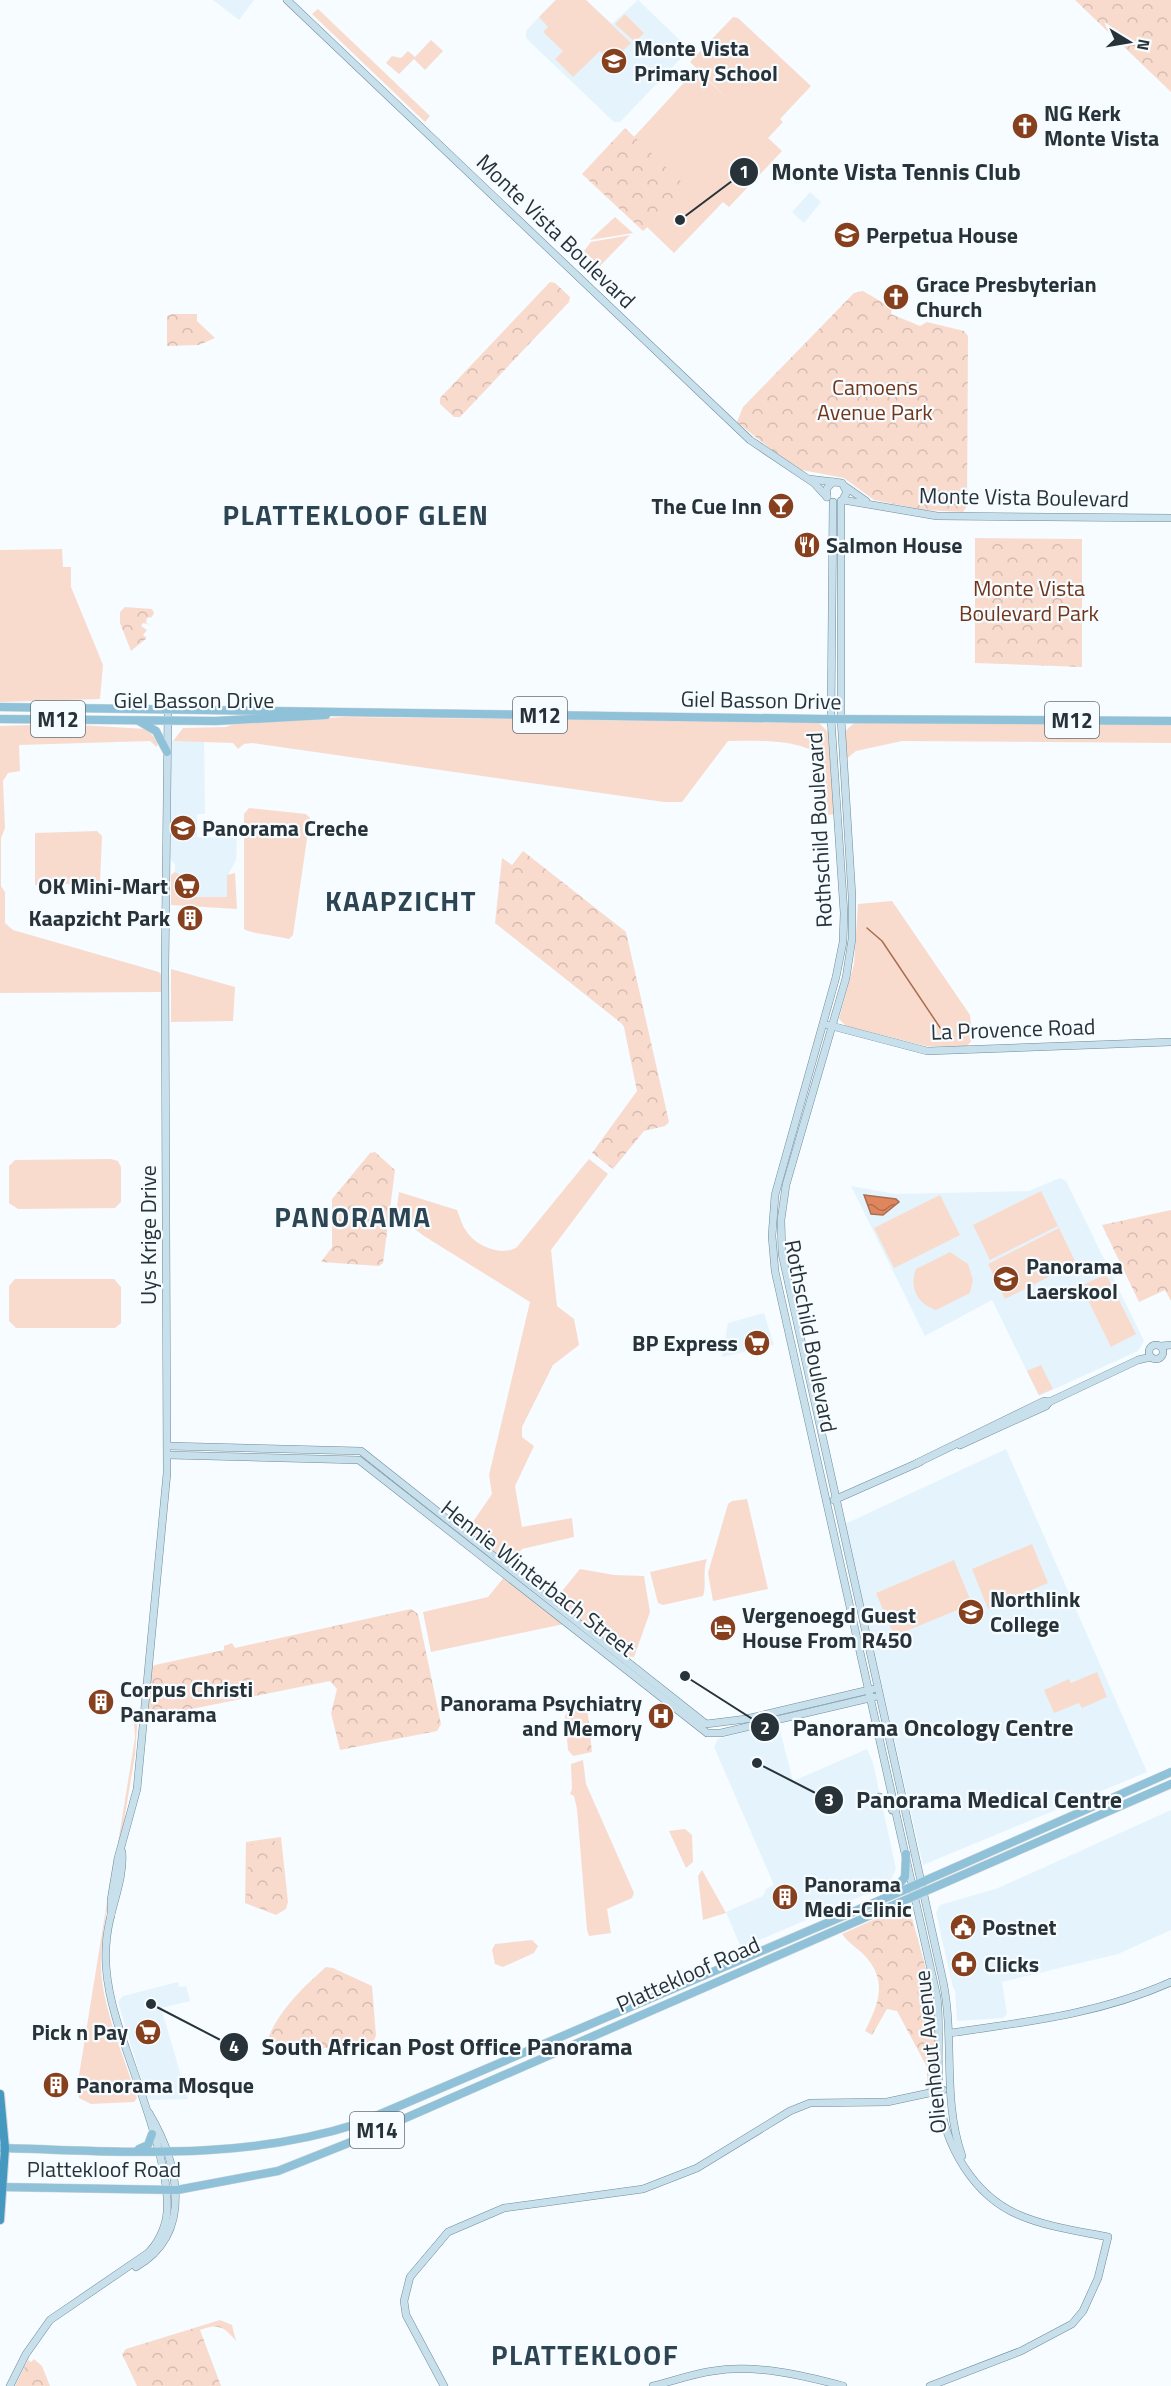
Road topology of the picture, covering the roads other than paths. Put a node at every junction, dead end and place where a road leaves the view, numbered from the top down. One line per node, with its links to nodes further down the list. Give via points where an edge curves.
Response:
1 (287, 0): 2 (street, Monte Vista Boulevard, via 750,440)
2 (807, 478): 3 (street, Monte Vista Boulevard); 5 (street, Monte Vista Boulevard)
3 (833, 482): 4 (street); 5 (street, via 827,488)
4 (846, 487): 5 (street, via 847,494); 6 (street, Monte Vista Boulevard)
5 (836, 500): 6 (street, Monte Vista Boulevard); 12 (street, Rothschild Boulevard); 13 (street, Rothschild Boulevard)
6 (877, 506): 7 (street, Monte Vista Boulevard, via 948,517)
7 (1171, 518)
8 (0, 707): 9 (main road, Giel Basson Drive / M12)
9 (168, 709): 10 (main road, Giel Basson Drive / M12); 15 (street, Uys Krige Drive)
10 (351, 712): 12 (main road, Giel Basson Drive / M12); 15 (main road, Giel Basson Drive / M12, via 242,720)
11 (0, 719): 14 (main road, Giel Basson Drive / M12)
12 (831, 719): 13 (main road, Giel Basson Drive / M12); 18 (street, Rothschild Boulevard, via 844,926 838,968)
13 (841, 719): 16 (main road, Giel Basson Drive / M12); 19 (street, Rothschild Boulevard, via 853,926 846,978)
14 (135, 720): 15 (main road, Giel Basson Drive / M12); 17 (main road, via 156,732)
15 (168, 720): 17 (street, Uys Krige Drive)
16 (1171, 721)
17 (167, 752): 24 (street, Uys Krige Drive)
18 (822, 1023): 19 (street, La Provence Road); 27 (street, Rothschild Boulevard, via 780,1170 772,1236 777,1282)
19 (832, 1026): 20 (street, La Provence Road, via 927,1051); 26 (street, Rothschild Boulevard, via 786,1185 781,1237 785,1279)
20 (1171, 1042)
21 (1171, 1346): 22 (street)
22 (1162, 1349): 23 (street, via 1153,1345); 23 (street, via 1159,1359)
23 (1150, 1354): 26 (street, via 1046,1406)
24 (168, 1446): 25 (street, Uys Krige Drive); 29 (street, Hennie Winterbach Street, via 361,1451 706,1725)
25 (168, 1455): 29 (street, Hennie Winterbach Street, via 359,1460 707,1733 721,1733); 47 (street, Uys Krige Drive, via 140,1748 118,1858 105,1958 109,1994)
26 (836, 1500): 27 (street); 28 (street, Rothschild Boulevard)
27 (827, 1502): 29 (street, Rothschild Boulevard)
28 (878, 1692): 29 (street, Hennie Winterbach Street); 35 (street, Rothschild Boulevard)
29 (870, 1694): 33 (street, Rothschild Boulevard)
30 (1171, 1772): 35 (main road, Plattekloof Road / M14)
31 (1171, 1784): 35 (main road, Plattekloof Road / M14)
32 (880, 1797): 33 (street, via 889,1802)
33 (901, 1835): 34 (street, Rothschild Boulevard)
34 (906, 1854): 35 (street, Rothschild Boulevard); 36 (main road, via 904,1880)
35 (918, 1888): 36 (main road, Plattekloof Road / M14); 38 (street, Olienhout Avenue); 39 (street, Olienhout Avenue); 55 (main road, Plattekloof Road / M14, via 307,2160 250,2178)
36 (886, 1898): 52 (main road, Plattekloof Road / M14, via 357,2124 269,2146)
37 (1171, 1982): 40 (street, via 1088,2012)
38 (939, 2018): 41 (street); 43 (street, Olienhout Avenue)
39 (949, 2018): 40 (street, via 958,2028); 41 (street, Olienhout Avenue)
40 (972, 2030): 41 (street); 42 (street, via 954,2040)
41 (950, 2033): 42 (street, Olienhout Avenue); 43 (street)
42 (950, 2058): 44 (street, Olienhout Avenue)
43 (940, 2065): 45 (street, Olienhout Avenue)
44 (948, 2088): 45 (street); 53 (street, Olienhout Avenue, via 954,2128)
45 (939, 2091): 53 (street, Olienhout Avenue, via 947,2131); 60 (street, via 887,2102 810,2103 789,2111 697,2168 643,2189 504,2208 448,2232 410,2277 404,2301 406,2315)
46 (0, 2094): 49 (highway)
47 (144, 2105): 48 (street, Uys Krige Drive); 52 (street, Uys Krige Drive)
48 (152, 2134): 50 (main road, via 148,2145); 51 (street, Uys Krige Drive)
49 (2, 2148): 50 (main road, Plattekloof Road / M14); 54 (highway)
50 (135, 2151): 51 (main road, Plattekloof Road / M14)
51 (157, 2152): 52 (main road, Plattekloof Road / M14); 56 (street, Uys Krige Drive)
52 (168, 2152): 55 (street, Uys Krige Drive)
53 (968, 2172): 63 (street, Olienhout Avenue, via 991,2198 1016,2214 1108,2237 1098,2278 1083,2311 1072,2324 1021,2351)
54 (2, 2187): 56 (main road, Plattekloof Road / M14); 57 (highway)
55 (177, 2190): 56 (main road, Plattekloof Road / M14); 58 (street, Uys Krige Drive, via 172,2223 161,2247 142,2263)
56 (166, 2191): 58 (street, Uys Krige Drive, via 167,2213 159,2239 148,2253)
57 (0, 2220)
58 (118, 2274): 59 (street, Uys Krige Drive, via 50,2320)
59 (10, 2386)
60 (444, 2386)
61 (653, 2386): 62 (street, via 729,2370 789,2373)
62 (843, 2386)
63 (930, 2386)

